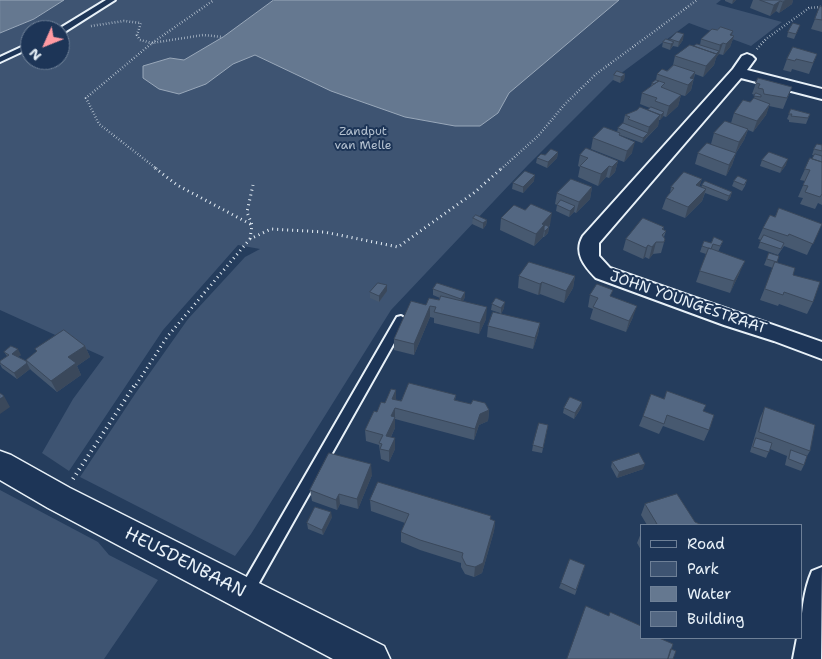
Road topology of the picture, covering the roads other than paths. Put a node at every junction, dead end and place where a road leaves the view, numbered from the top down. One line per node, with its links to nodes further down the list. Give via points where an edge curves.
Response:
1 (112, 0): 2 (lane)
2 (70, 26)
3 (20, 50): 4 (lane)
4 (0, 60)
5 (822, 94): 7 (street, JOHN YOUNGESTRAAT, via 742,66 590,241 588,254 603,273)
6 (401, 320): 10 (lane)
7 (822, 351)
8 (0, 464): 10 (main road, HEUSDENBAAN)
9 (822, 580): 12 (street)
10 (245, 594): 11 (main road, HEUSDENBAAN)
11 (371, 659)
12 (807, 659)

